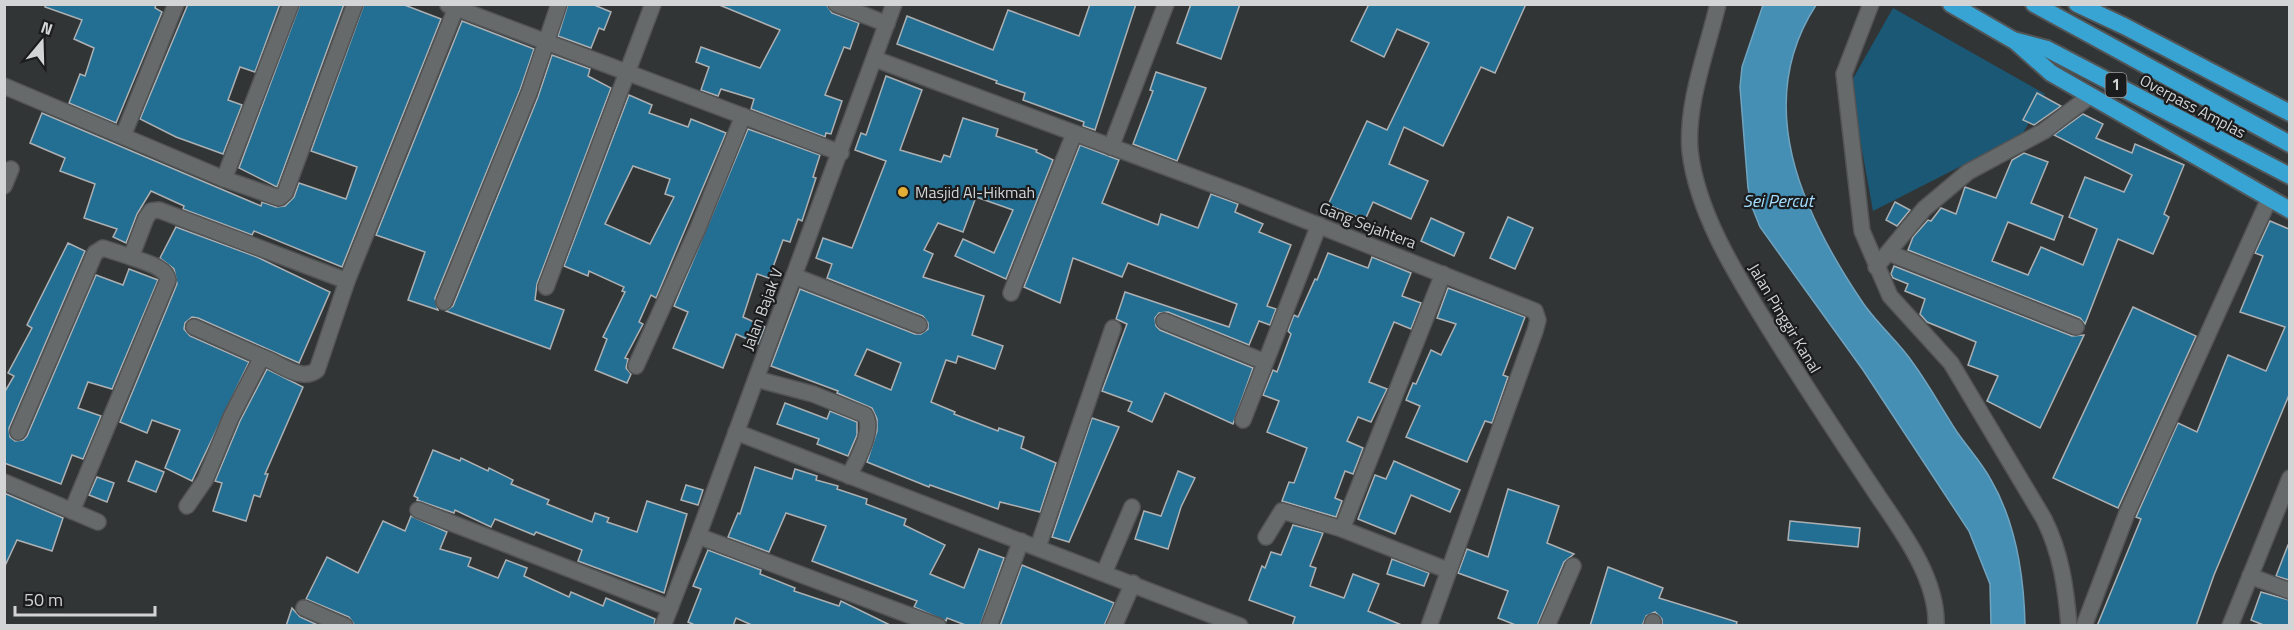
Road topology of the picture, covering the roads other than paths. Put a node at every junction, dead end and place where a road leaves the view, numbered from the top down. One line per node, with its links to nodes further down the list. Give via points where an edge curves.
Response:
1 (176, 4): 25 (street)
2 (291, 4): 31 (street)
3 (355, 4): 31 (street, via 283,196 267,196)
4 (559, 4): 17 (street)
5 (653, 4): 19 (street)
6 (836, 4): 15 (street)
7 (894, 4): 15 (street, Jalan Bajak V)
8 (1166, 4): 27 (street)
9 (1718, 4): 86 (street, Jalan Pinggir Kanal, via 1692,109 1690,152 1708,219 1744,287 1896,523 1931,591)
10 (1871, 4): 38 (street, via 1844,74 1862,231)
11 (1951, 4): 16 (highway, 1)
12 (2034, 4): 26 (highway, Overpass Amplas / 1)
13 (2077, 4): 22 (highway)
14 (459, 7): 17 (street); 41 (street)
15 (887, 24): 18 (street, Jalan Bajak V)
16 (2013, 40): 21 (highway, via 2050,73); 30 (highway, Overpass Amplas / 1, via 2047,49)
17 (546, 41): 19 (street); 44 (street, via 529,93)
18 (875, 59): 24 (street, Gang Sejahtera); 28 (street, Jalan Bajak V)
19 (628, 72): 23 (street); 42 (street)
20 (4, 86): 25 (street)
21 (2090, 96): 33 (highway); 36 (street, via 2044,130 1968,172 1924,208)
22 (2289, 113)
23 (743, 116): 28 (street); 52 (street)
24 (1074, 134): 27 (street, Gang Sejahtera); 43 (street)
25 (123, 136): 31 (street)
26 (2289, 144)
27 (1111, 147): 35 (street, Gang Sejahtera)
28 (841, 153): 40 (street, Jalan Bajak V)
29 (11, 169): 32 (street)
30 (2289, 176)
31 (224, 179)
32 (4, 186)
33 (2269, 200): 34 (highway); 88 (street, via 2127,513)
34 (2289, 210)
35 (1319, 225): 39 (street, Gang Sejahtera); 51 (street)
36 (1888, 253): 38 (street); 48 (street)
37 (131, 257): 41 (street, via 146,218 159,210); 55 (street, via 103,248 95,253); 63 (street, via 166,273 168,280)
38 (1876, 267): 87 (street, via 1890,296 1951,363 2044,519 2056,544)
39 (1443, 273): 65 (street); 71 (street, Gang Sejahtera, via 1531,308 1538,320)
40 (794, 276): 46 (street); 53 (street, Jalan Bajak V)
41 (347, 281): 50 (street, via 317,370 299,374)
42 (546, 287)
43 (1011, 293)
44 (444, 302)
45 (1164, 321): 51 (street)
46 (919, 325)
47 (194, 327): 50 (street)
48 (2076, 327)
49 (1113, 328): 69 (street)
50 (262, 357): 60 (street, via 205,480)
51 (1265, 362): 54 (street)
52 (636, 366)
53 (756, 379): 56 (street, Jalan Bajak V); 57 (street, via 813,394 866,415 866,435)
54 (1243, 420)
55 (18, 432)
56 (736, 432): 57 (street); 66 (street, Jalan Bajak V)
57 (849, 476): 68 (street)
58 (2289, 478): 73 (street)
59 (4, 482): 63 (street)
60 (187, 506)
61 (1131, 507): 72 (street)
62 (418, 510): 77 (street)
63 (72, 511): 64 (street)
64 (98, 522)
65 (1342, 529): 67 (street, via 1282,511); 71 (street)
66 (698, 536): 77 (street, Jalan Bajak V); 80 (street)
67 (1266, 537)
68 (1021, 541): 69 (street); 81 (street)
69 (1038, 547): 72 (street)
70 (1574, 566): 85 (street)
71 (1447, 570): 84 (street, Gang Sejahtera)
72 (1104, 573): 74 (street)
73 (2250, 576): 75 (street); 89 (street)
74 (1133, 583): 82 (street); 83 (street)
75 (2289, 591)
76 (304, 608): 78 (street)
77 (670, 608): 79 (street, Jalan Bajak V)
78 (345, 626)
79 (663, 626)
80 (938, 626)
81 (989, 626)
82 (1114, 626)
83 (1240, 626)
84 (1429, 626)
85 (1547, 626)
86 (1935, 626)
87 (2069, 626)
88 (2084, 626)
89 (2230, 626)

